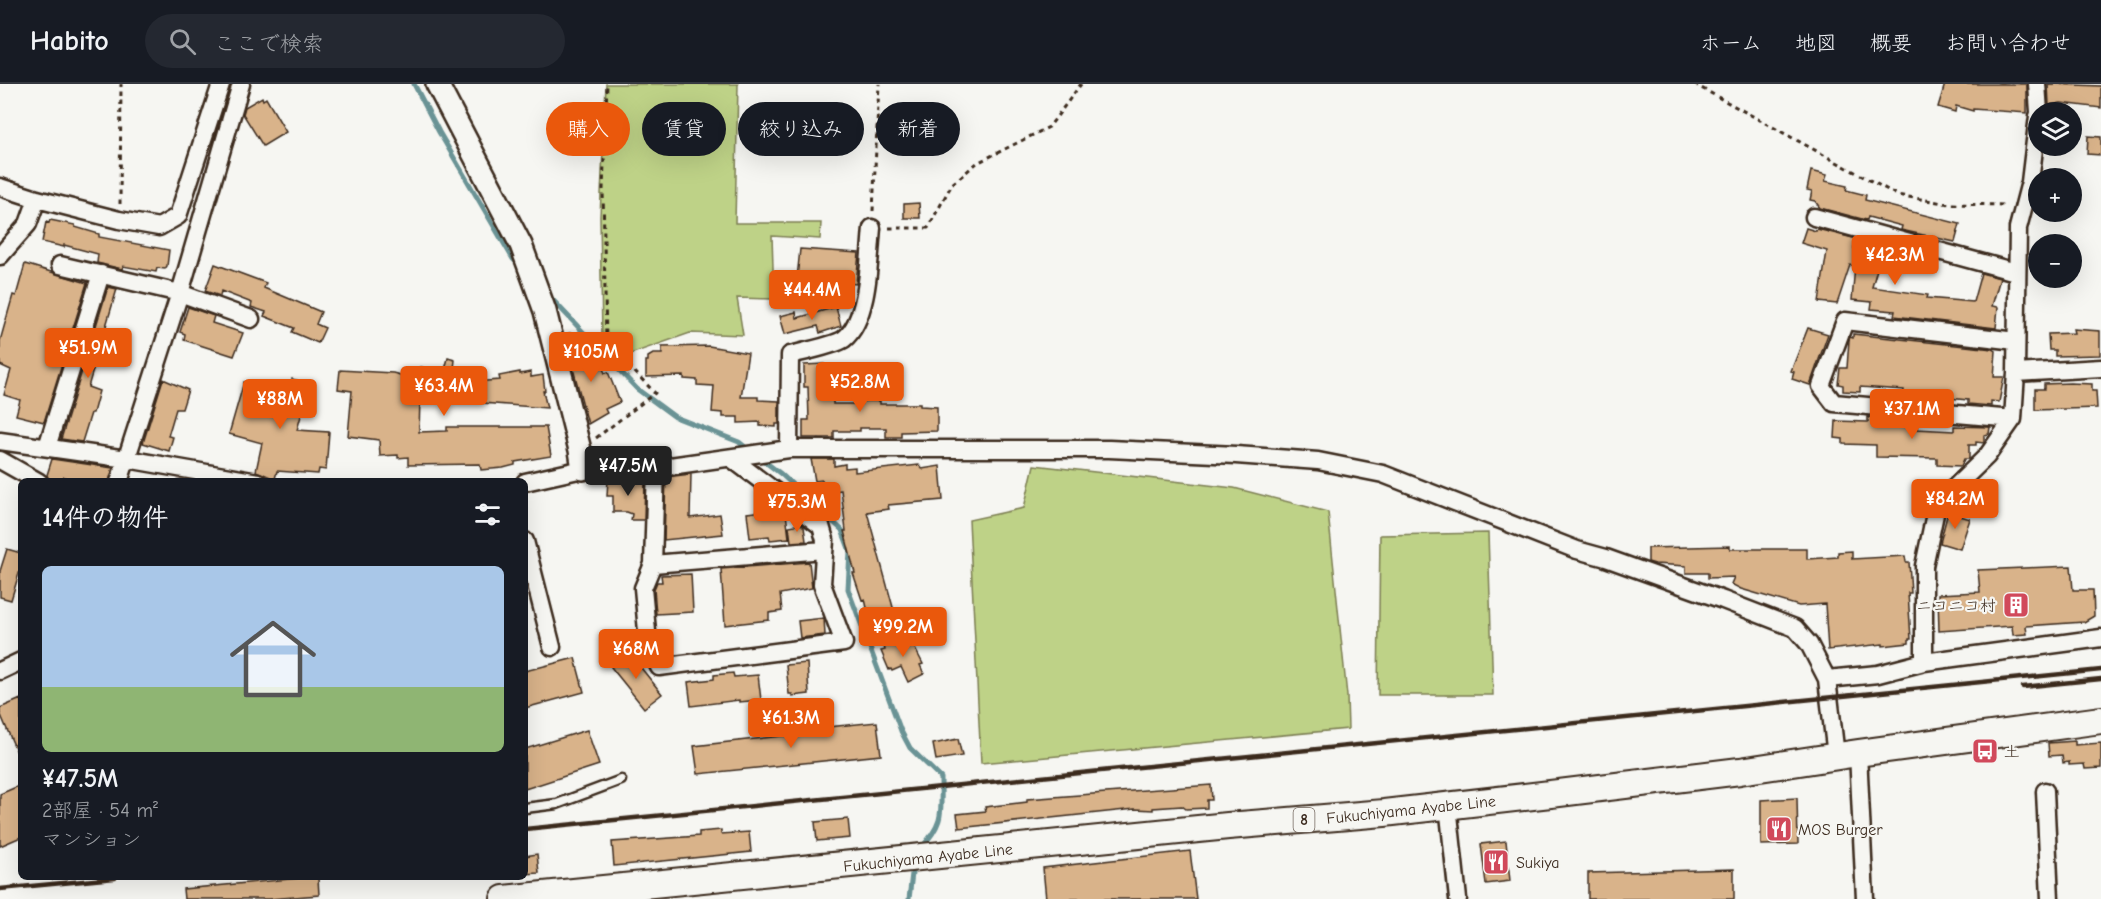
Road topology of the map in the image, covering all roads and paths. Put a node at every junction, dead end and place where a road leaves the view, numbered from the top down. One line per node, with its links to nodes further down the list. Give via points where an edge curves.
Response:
1 (121, 84): 16 (path)
2 (221, 84): 16 (street, via 178,216 159,227)
3 (241, 84): 22 (street)
4 (437, 84): 33 (street, via 521,245 545,311)
5 (607, 84): 33 (path, via 603,189 606,342 655,393)
6 (879, 84): 17 (path)
7 (1081, 84): 17 (path, via 1048,127 977,163 952,184 928,228)
8 (1694, 84): 14 (path, via 1897,195 1948,204)
9 (2037, 84): 10 (street)
10 (2038, 102)
11 (2033, 156): 14 (street)
12 (0, 187): 13 (street)
13 (37, 199): 16 (street); 18 (street, via 28,224)
14 (2026, 204): 20 (street, via 2018,228)
15 (1814, 217): 20 (street)
16 (119, 220)
17 (873, 228): 30 (street, via 864,296 856,322 843,339 790,355)
18 (0, 256)
19 (60, 265): 21 (street)
20 (2016, 272): 24 (street)
21 (101, 274): 22 (street); 29 (street)
22 (180, 293): 23 (street); 32 (street)
23 (250, 319)
24 (2016, 341): 26 (street); 27 (street, via 1845,321 1821,386 1834,403)
25 (2101, 368): 26 (street)
26 (2016, 373): 27 (street)
27 (2013, 419): 46 (street, via 1987,456 1936,509 1924,566)
28 (0, 441): 29 (street)
29 (47, 447): 32 (street)
30 (783, 451): 31 (street); 48 (street, via 1190,453 1318,461 1383,474 1577,550 1795,628)
31 (737, 457): 35 (street); 40 (street, via 821,526)
32 (127, 459): 37 (street); 38 (street)
33 (581, 459): 35 (street); 39 (street)
34 (0, 460): 36 (street)
35 (656, 468): 42 (street)
36 (32, 478)
37 (120, 478)
38 (235, 478)
39 (528, 481)
40 (824, 550): 42 (street); 42 (street, via 822,584 844,643 659,667 648,642 642,588)
41 (528, 553): 44 (street)
42 (653, 564)
43 (2101, 638): 46 (street)
44 (552, 646)
45 (18, 662): 47 (street)
46 (1924, 662): 48 (street, via 1878,674)
47 (0, 670)
48 (1827, 679): 50 (street)
49 (2101, 720): 50 (main road, Fukuchiyama Ayabe Line / 8)
50 (1847, 754): 53 (main road, Fukuchiyama Ayabe Line / 8); 58 (street)
51 (621, 780): 54 (lane, via 557,804)
52 (2045, 792): 59 (street)
53 (1448, 805): 55 (main road, Fukuchiyama Ayabe Line / 8); 57 (street)
54 (528, 808)
55 (652, 892): 56 (main road, Fukuchiyama Ayabe Line / 8)
56 (504, 899)
57 (1458, 899)
58 (1865, 899)
59 (2050, 899)

